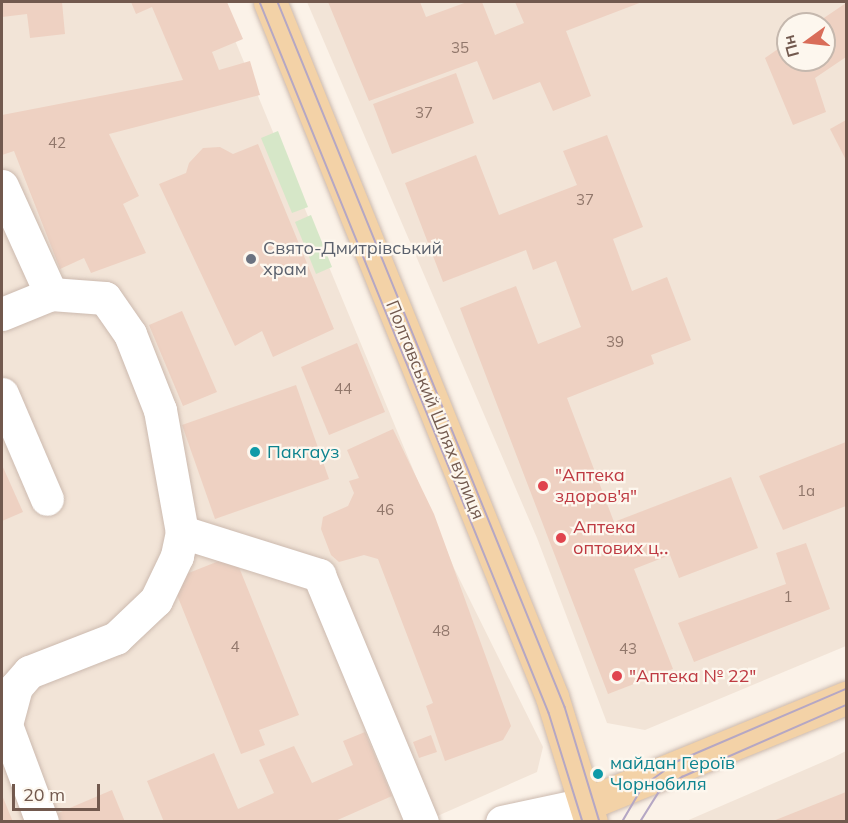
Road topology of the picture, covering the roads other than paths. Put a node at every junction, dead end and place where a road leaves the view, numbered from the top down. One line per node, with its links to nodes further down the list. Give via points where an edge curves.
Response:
1 (270, 2): 9 (main road, Полтавський Шлях вулиця, via 552,697)
2 (2, 186): 3 (street)
3 (51, 294): 4 (street); 7 (street, via 105,298 130,334 160,410)
4 (2, 314)
5 (2, 394): 6 (street)
6 (47, 499)
7 (182, 532): 10 (street, via 177,556 156,600 116,638 29,672 16,687 6,725); 11 (street, via 319,574)
8 (846, 698): 9 (main road)
9 (589, 813): 12 (street)
10 (42, 822)
11 (422, 822)
12 (502, 822)

